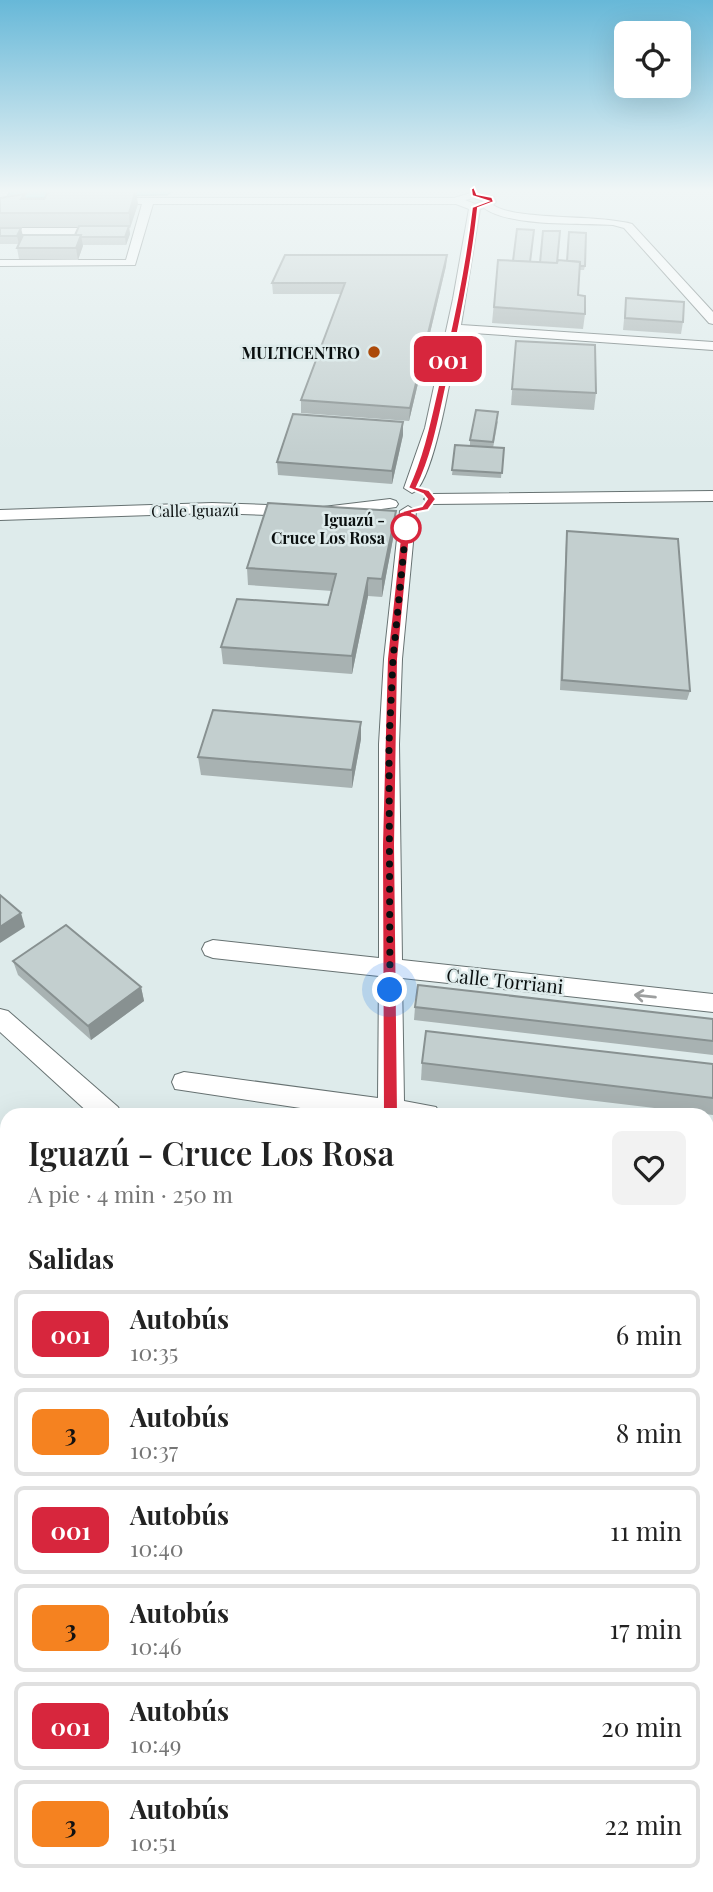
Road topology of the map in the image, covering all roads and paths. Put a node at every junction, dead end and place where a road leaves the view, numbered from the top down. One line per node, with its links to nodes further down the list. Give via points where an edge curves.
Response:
1 (465, 277): 4 (street)
2 (674, 277): 3 (street)
3 (713, 320)
4 (455, 328): 5 (street); 6 (street, via 424,462)
5 (713, 346)
6 (412, 488): 8 (street); 9 (street, via 390,495)
7 (713, 496): 8 (street)
8 (432, 499): 9 (street, via 425,508)
9 (399, 507): 10 (street, Calle Iguazú); 12 (street, via 389,744)
10 (0, 515)
11 (213, 949): 12 (street, Calle Torriani)
12 (389, 967): 13 (street, Calle Torriani, one-way to 12); 18 (street)
13 (713, 1003)
14 (0, 1018): 16 (street)
15 (184, 1082): 17 (street)
16 (101, 1108)
17 (358, 1108)
18 (391, 1108)

